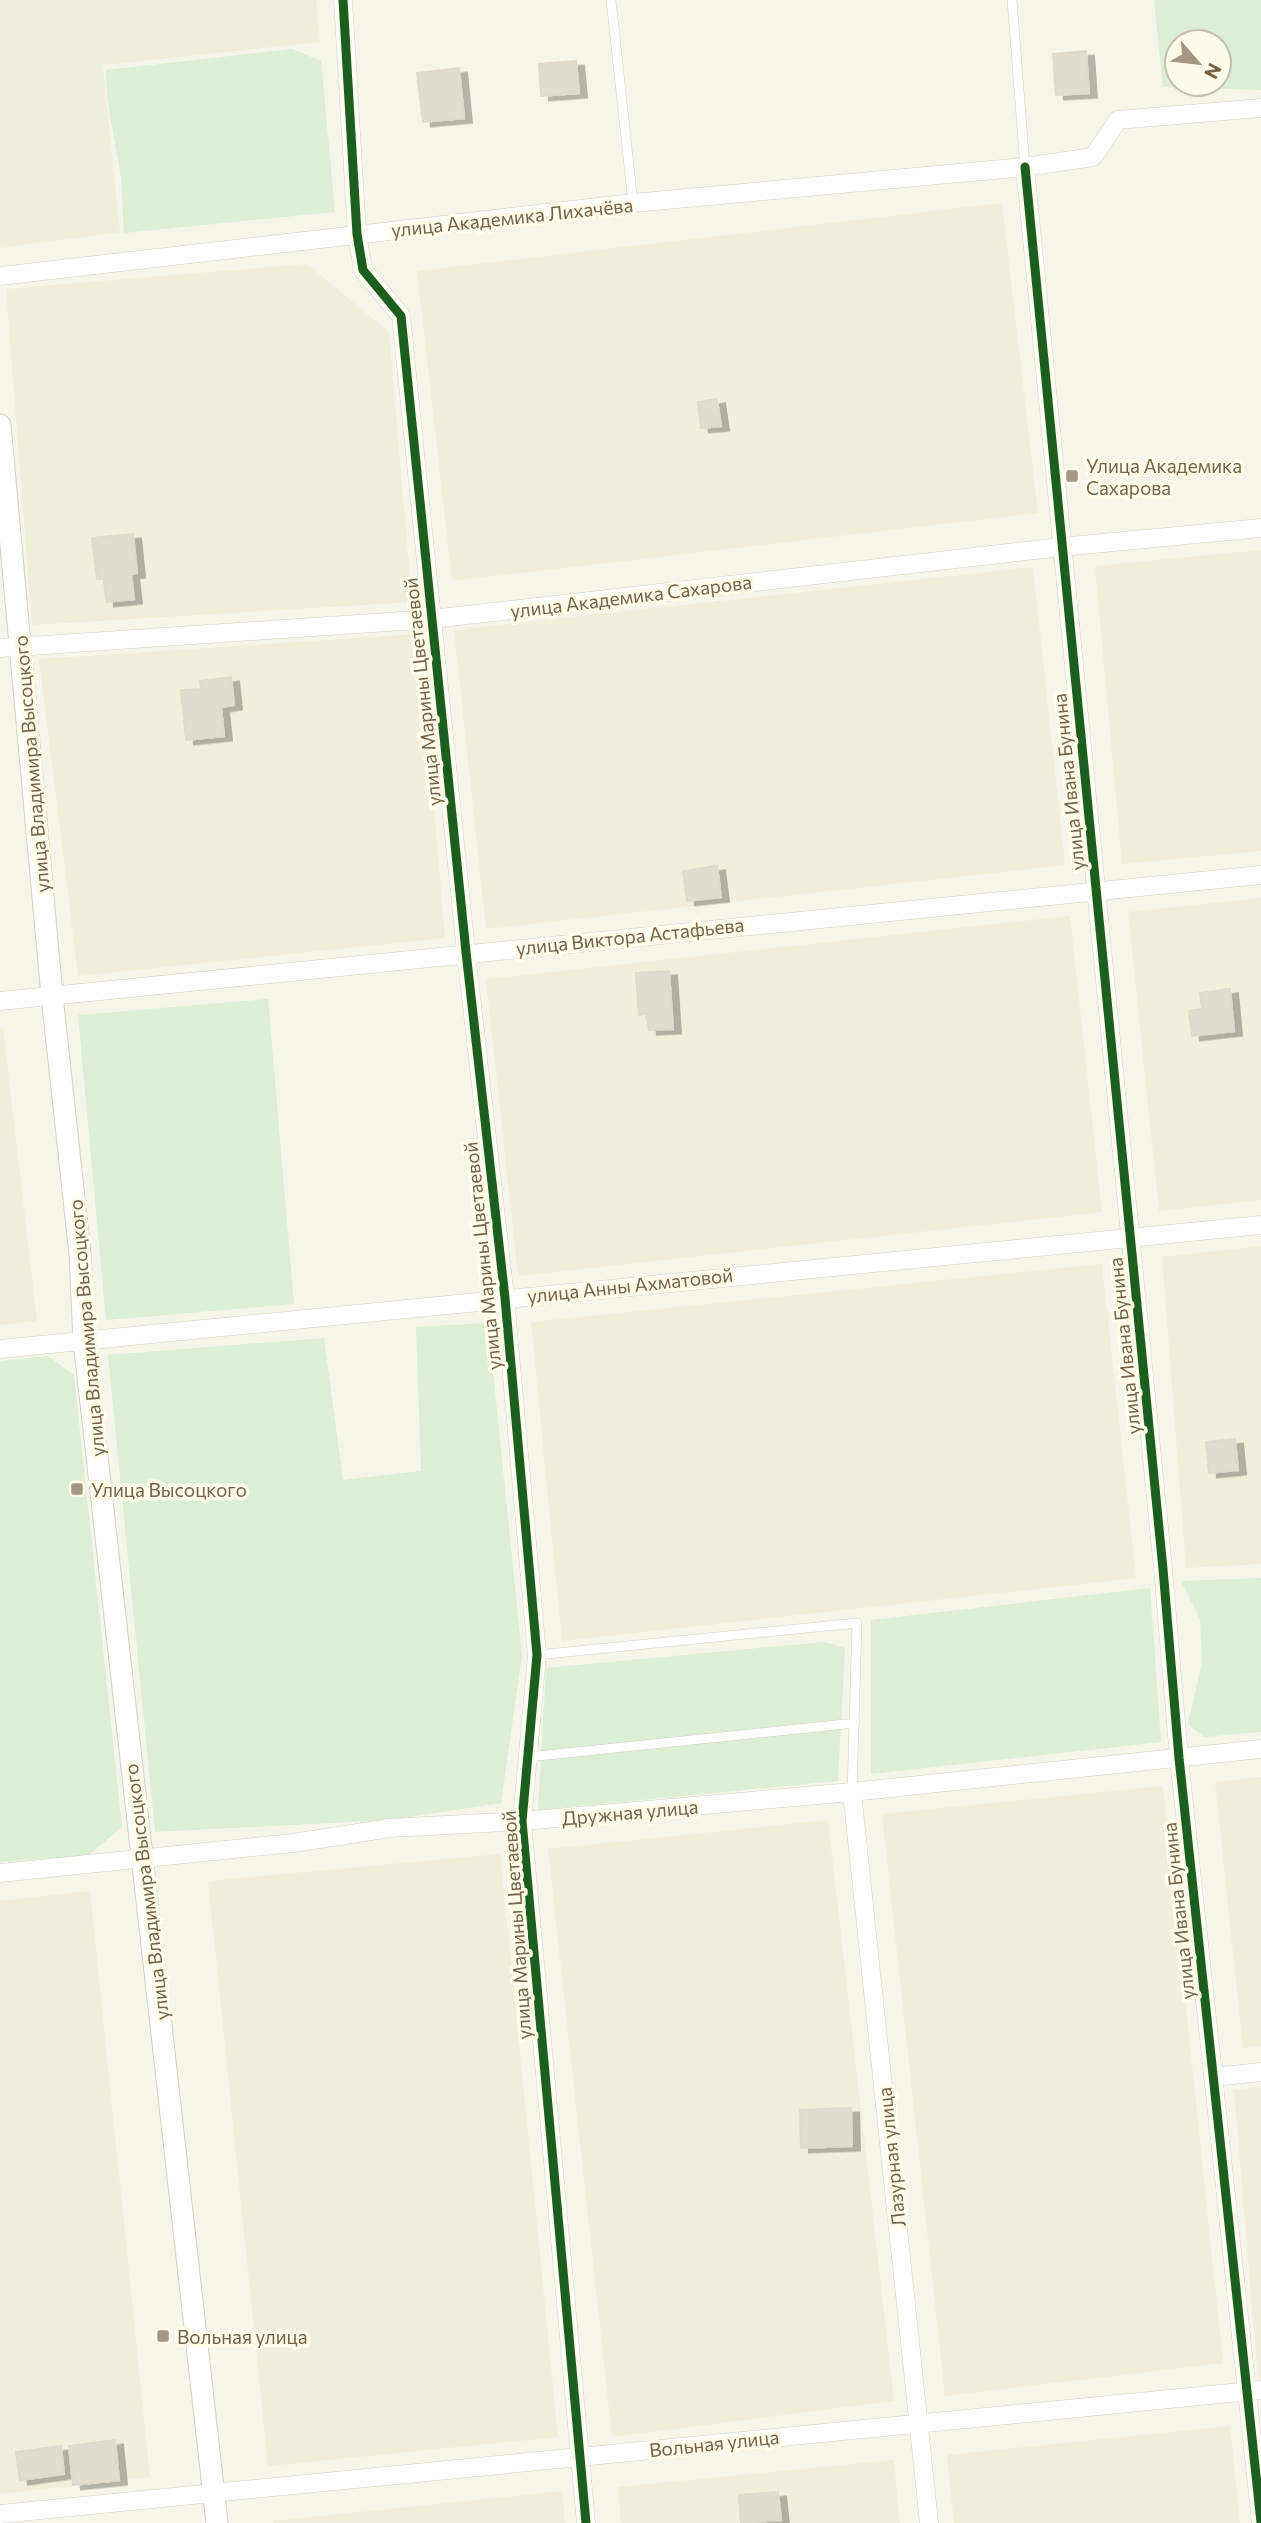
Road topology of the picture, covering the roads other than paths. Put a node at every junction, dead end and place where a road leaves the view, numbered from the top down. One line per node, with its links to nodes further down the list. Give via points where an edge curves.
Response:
1 (343, 0): 7 (street, улица Марины Цветаевой)
2 (611, 0): 6 (lane)
3 (1012, 0): 5 (lane)
4 (1261, 108): 5 (street, улица Академика Лихачёва, via 1118,120 1093,157)
5 (1025, 167): 6 (street, улица Академика Лихачёва); 11 (street, улица Ивана Бунина)
6 (633, 203): 7 (street, улица Академика Лихачёва)
7 (357, 234): 8 (street, улица Академика Лихачёва); 12 (street, улица Марины Цветаевой, via 363,270 401,316)
8 (0, 276)
9 (0, 425): 13 (street, улица Владимира Высоцкого)
10 (1261, 528): 11 (street, улица Академика Сахарова)
11 (1061, 547): 12 (street, улица Академика Сахарова); 15 (street, улица Ивана Бунина)
12 (432, 619): 13 (street, улица Академика Сахарова); 16 (street, улица Марины Цветаевой)
13 (10, 647): 17 (street, улица Владимира Высоцкого)
14 (1261, 874): 15 (street, улица Виктора Астафьева)
15 (1096, 891): 16 (street, улица Виктора Астафьева); 20 (street, улица Ивана Бунина)
16 (466, 952): 17 (street, улица Виктора Астафьева); 21 (street, улица Марины Цветаевой)
17 (52, 996): 18 (street, улица Виктора Астафьева); 22 (street, улица Владимира Высоцкого, via 80,1254)
18 (0, 1001)
19 (1261, 1225): 20 (street, улица Анны Ахматовой)
20 (1130, 1236): 21 (street, улица Анны Ахматовой); 28 (street, улица Ивана Бунина)
21 (505, 1298): 22 (street, улица Анны Ахматовой); 24 (street, улица Марины Цветаевой)
22 (84, 1341): 23 (street, улица Анны Ахматовой); 31 (street, улица Владимира Высоцкого)
23 (0, 1349)
24 (537, 1655): 25 (lane, via 857,1623); 27 (street, улица Марины Цветаевой)
25 (855, 1723): 27 (lane); 29 (lane)
26 (1261, 1749): 28 (street, Дружная улица)
27 (528, 1757): 30 (street, улица Марины Цветаевой)
28 (1179, 1758): 29 (street, Дружная улица); 34 (street, улица Ивана Бунина)
29 (852, 1792): 30 (street, Дружная улица); 36 (street, Лазурная улица)
30 (522, 1821): 31 (street, Дружная улица, via 390,1828 293,1843); 37 (street, улица Марины Цветаевой)
31 (140, 1857): 32 (street, Дружная улица); 38 (street, улица Владимира Высоцкого)
32 (0, 1873)
33 (1261, 2073): 34 (street)
34 (1213, 2077): 35 (street, улица Ивана Бунина)
35 (1254, 2390): 36 (street, Вольная улица); 40 (street, улица Ивана Бунина)
36 (920, 2423): 37 (street, Вольная улица); 43 (street, Лазурная улица)
37 (579, 2456): 38 (street, Вольная улица); 42 (street, улица Марины Цветаевой)
38 (214, 2495): 39 (street, Вольная улица); 41 (street, улица Владимира Высоцкого)
39 (0, 2514)
40 (1261, 2522)
41 (217, 2523)
42 (586, 2523)
43 (929, 2523)

